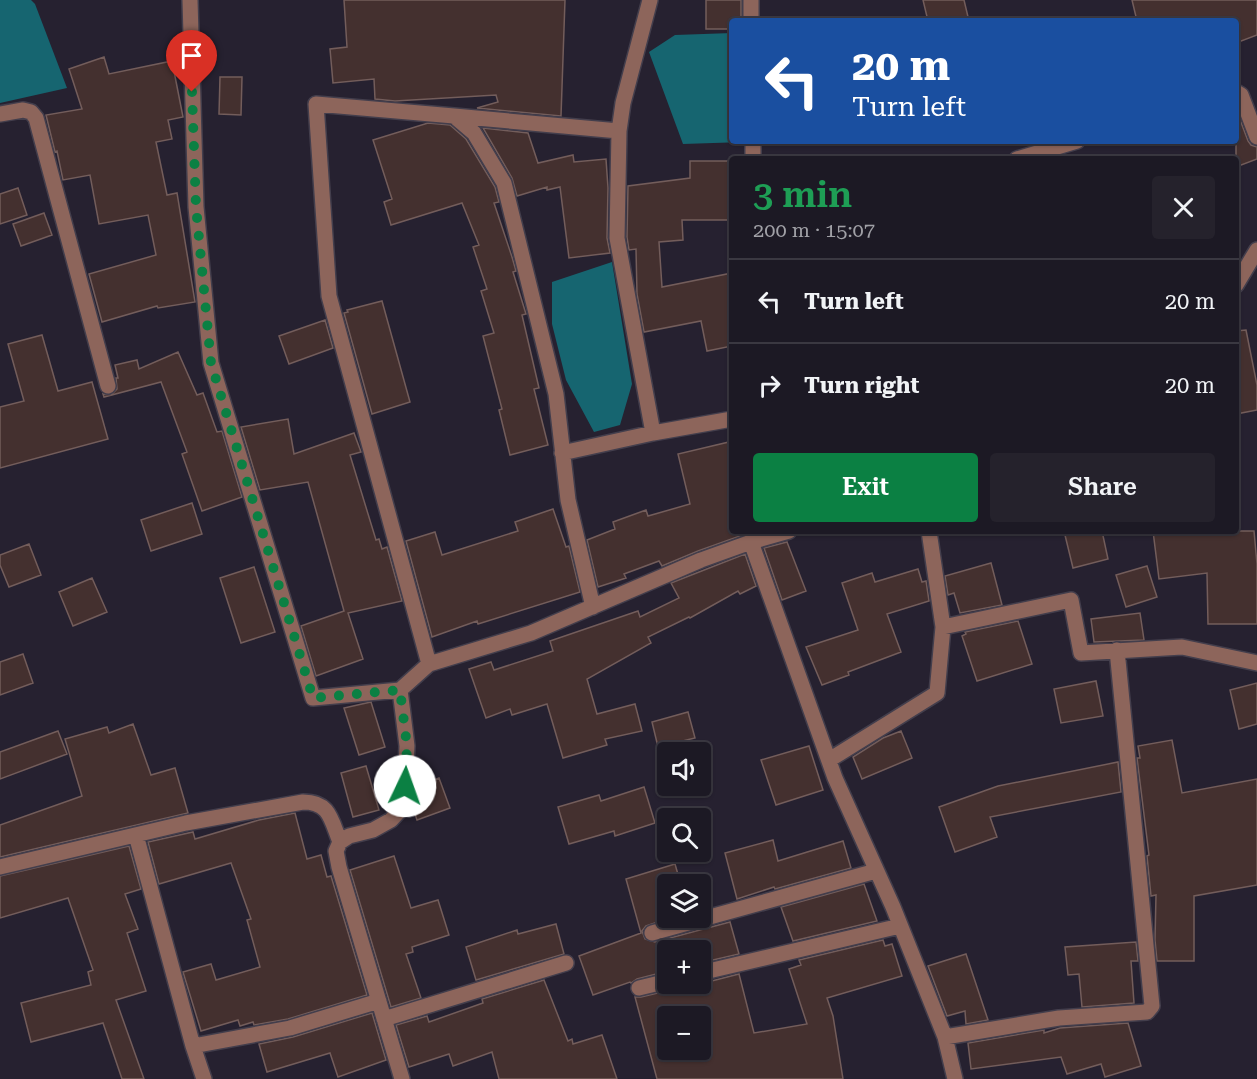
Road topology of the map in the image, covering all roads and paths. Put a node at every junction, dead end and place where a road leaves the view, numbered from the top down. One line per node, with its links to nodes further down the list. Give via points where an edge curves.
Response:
1 (190, 0): 26 (street, via 196,207 211,363 313,698)
2 (650, 0): 8 (street, via 622,103)
3 (751, 0): 4 (street)
4 (751, 18)
5 (1239, 94): 9 (street)
6 (0, 114): 14 (street, via 23,110 36,118)
7 (454, 116): 8 (street); 17 (street, via 474,133 504,183 556,394); 25 (street, via 316,104 328,296)
8 (619, 131): 16 (street, via 617,238)
9 (1257, 136)
10 (1067, 144): 11 (street)
11 (1027, 156)
12 (1257, 250): 13 (street)
13 (1239, 280)
14 (108, 386)
15 (729, 420): 16 (street)
16 (653, 433): 17 (street)
17 (562, 453): 21 (street, via 568,500)
18 (779, 534): 20 (street)
19 (929, 534): 22 (street)
20 (751, 542): 21 (street); 27 (street)
21 (594, 607): 25 (street, via 531,633)
22 (943, 627): 23 (street, via 1071,600 1081,653); 27 (street, via 937,693)
23 (1117, 650): 24 (street, via 1182,647); 40 (street, via 1152,1006 1147,1012 1132,1015 1059,1017)
24 (1257, 663)
25 (429, 664): 26 (street)
26 (400, 690): 29 (street, via 407,746 404,806 374,830)
27 (829, 760): 31 (street)
28 (136, 835): 29 (street, via 314,802 328,810); 30 (street); 41 (street)
29 (340, 842): 38 (street, via 336,851 339,867)
30 (0, 867)
31 (876, 871): 32 (street); 33 (street)
32 (900, 926): 35 (street); 40 (street)
33 (652, 933)
34 (566, 963): 39 (street)
35 (711, 970)
36 (657, 984): 37 (street)
37 (639, 988)
38 (379, 1001): 39 (street); 41 (street, via 290,1028)
39 (384, 1019): 43 (street)
40 (945, 1037): 44 (street)
41 (193, 1046): 42 (street)
42 (204, 1079)
43 (402, 1079)
44 (955, 1079)

